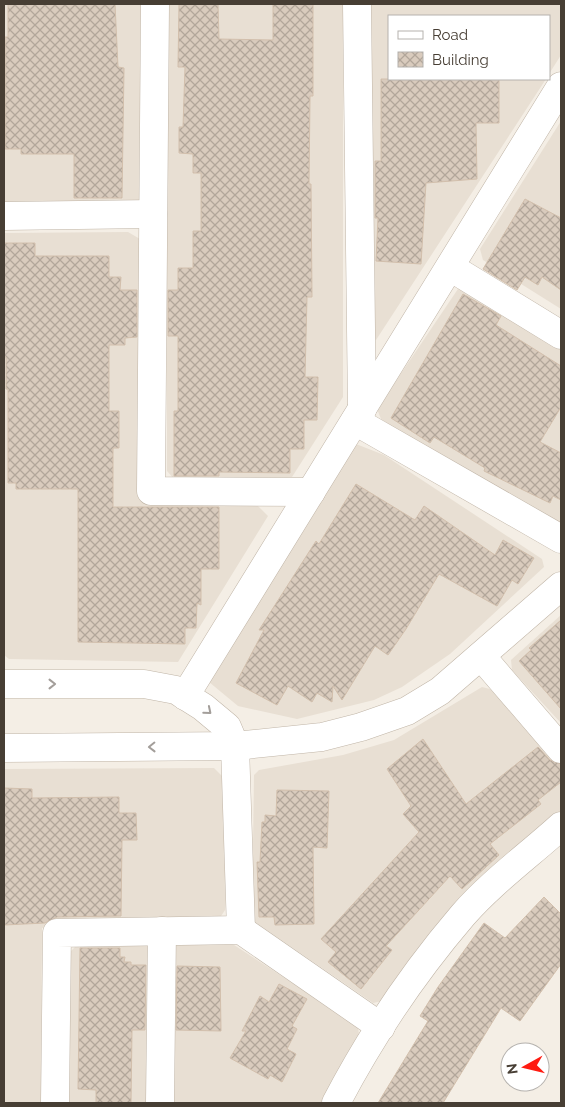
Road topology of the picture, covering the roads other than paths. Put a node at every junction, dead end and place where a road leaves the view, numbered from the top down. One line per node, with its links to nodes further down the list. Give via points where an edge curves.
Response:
1 (155, 4): 4 (street)
2 (357, 4): 8 (street)
3 (560, 89): 6 (street)
4 (154, 214): 5 (street); 9 (street, via 151,491)
5 (4, 216)
6 (450, 267): 7 (street); 8 (street)
7 (561, 335)
8 (359, 415): 9 (street); 10 (street)
9 (311, 492): 14 (street)
10 (561, 539)
11 (561, 586): 12 (street)
12 (481, 656): 15 (street, via 440,691 407,711 362,727 322,736); 17 (street)
13 (4, 684): 14 (street, one-way to 14, via 144,684 176,690)
14 (185, 696): 15 (street, one-way to 15, via 227,728)
15 (235, 746): 16 (street, one-way to 16); 19 (street)
16 (4, 748)
17 (561, 749)
18 (561, 826): 21 (street, via 464,914)
19 (240, 930): 20 (street); 21 (street)
20 (162, 931): 22 (street, via 57,933); 23 (street)
21 (381, 1027): 24 (street)
22 (55, 1103)
23 (160, 1103)
24 (336, 1103)

